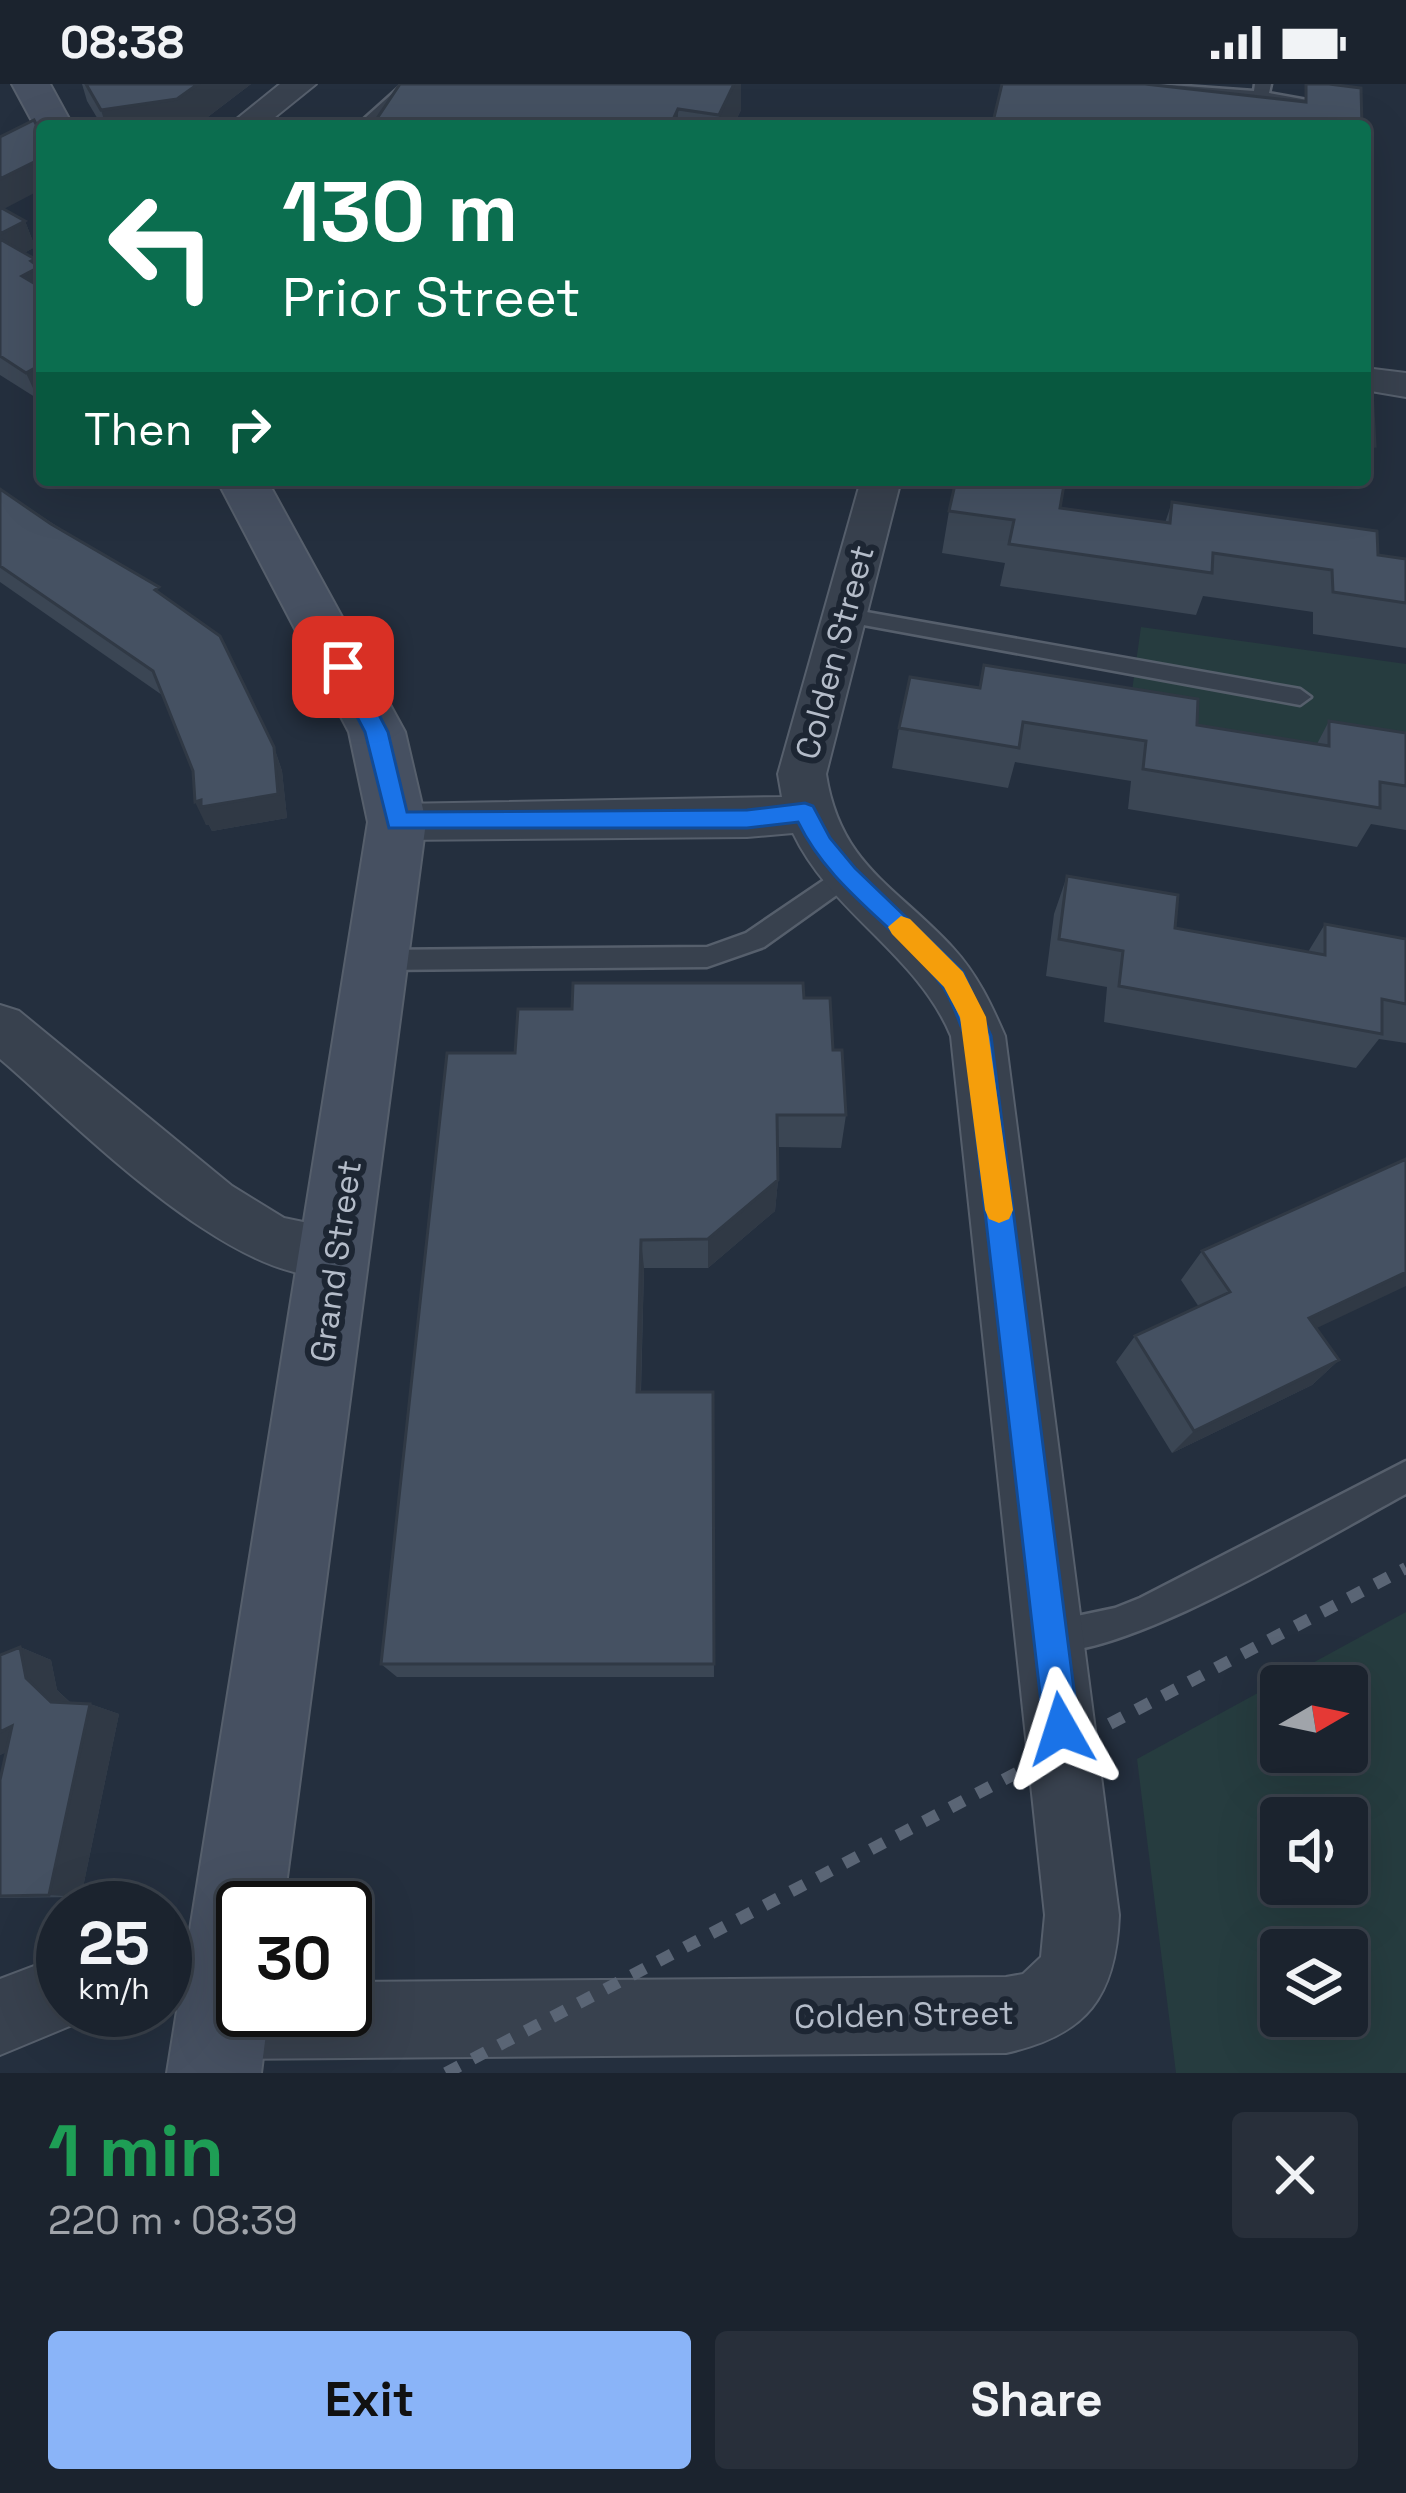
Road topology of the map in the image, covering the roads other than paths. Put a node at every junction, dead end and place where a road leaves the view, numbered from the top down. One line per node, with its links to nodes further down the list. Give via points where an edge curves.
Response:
1 (31, 84): 7 (main road)
2 (300, 84): 8 (street)
3 (412, 84): 9 (lane)
4 (1168, 84): 5 (lane)
5 (1262, 90): 6 (lane)
6 (1316, 103)
7 (49, 120)
8 (252, 120)
9 (371, 120)
10 (1371, 380): 11 (street)
11 (1406, 385)
12 (245, 486): 17 (main road, Grand Street, via 377,732)
13 (879, 486): 14 (street, Colden Street)
14 (844, 615): 15 (lane); 16 (street, Colden Street, via 802,774)
15 (1300, 697)
16 (805, 812): 17 (street); 18 (street, Colden Street)
17 (397, 822): 19 (main road, Grand Street)
18 (846, 875): 19 (lane, via 755,940 707,957); 23 (street, Colden Street, via 941,965 973,1017)
19 (379, 960): 21 (main road, Grand Street)
20 (0, 1027): 21 (street, via 212,1204 268,1239)
21 (336, 1252): 25 (main road, Grand Street)
22 (1406, 1477): 23 (lane, via 1150,1611)
23 (1051, 1636): 25 (street, Colden Street, via 1082,1947 1056,1999 1034,2011)
24 (36, 2003): 26 (street)
25 (208, 2009)
26 (0, 2017)

